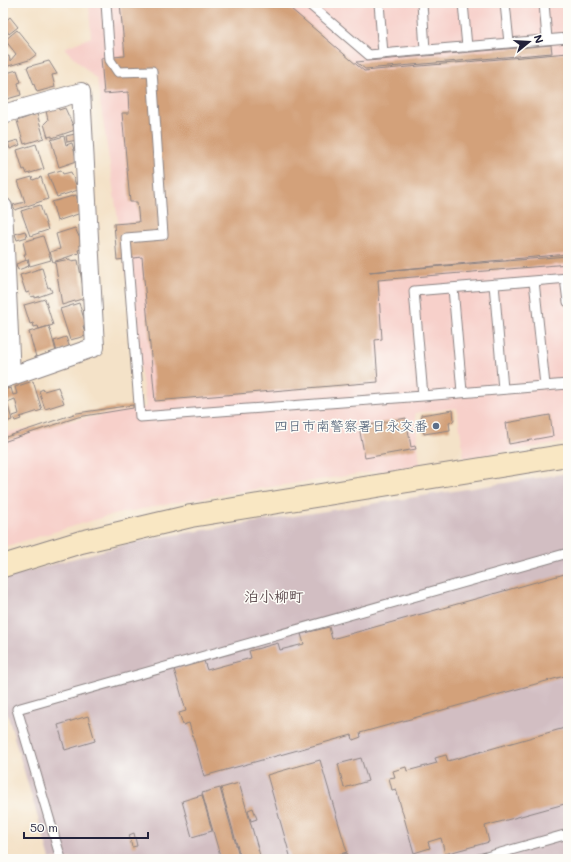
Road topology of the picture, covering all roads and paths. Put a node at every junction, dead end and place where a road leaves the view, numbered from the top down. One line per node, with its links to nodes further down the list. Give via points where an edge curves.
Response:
1 (106, 3): 26 (lane, via 110,60 118,72 152,71 163,235 126,238 140,417)
2 (308, 3): 13 (lane, via 369,55)
3 (379, 3): 13 (lane)
4 (422, 3): 12 (lane)
5 (463, 3): 11 (lane)
6 (506, 3): 10 (lane)
7 (544, 3): 9 (lane)
8 (568, 38): 9 (lane)
9 (547, 40): 10 (lane)
10 (509, 43): 11 (lane)
11 (467, 46): 12 (lane)
12 (425, 50): 13 (lane)
13 (383, 54)
14 (3, 114): 21 (street, via 81,92 95,347)
15 (3, 207): 21 (street)
16 (567, 278): 17 (lane); 20 (lane)
17 (534, 281): 18 (lane); 23 (lane)
18 (494, 284): 19 (lane); 24 (lane)
19 (453, 288): 25 (lane); 26 (lane, via 414,291)
20 (568, 302)
21 (7, 378)
22 (568, 384): 23 (lane)
23 (545, 386): 24 (lane)
24 (503, 389): 25 (lane)
25 (462, 392): 26 (lane)
26 (423, 396)
27 (568, 455): 29 (street, via 192,516 81,542)
28 (568, 553): 31 (lane, via 17,708)
29 (3, 566)
30 (568, 834): 32 (lane)
31 (61, 859)
32 (479, 859)

